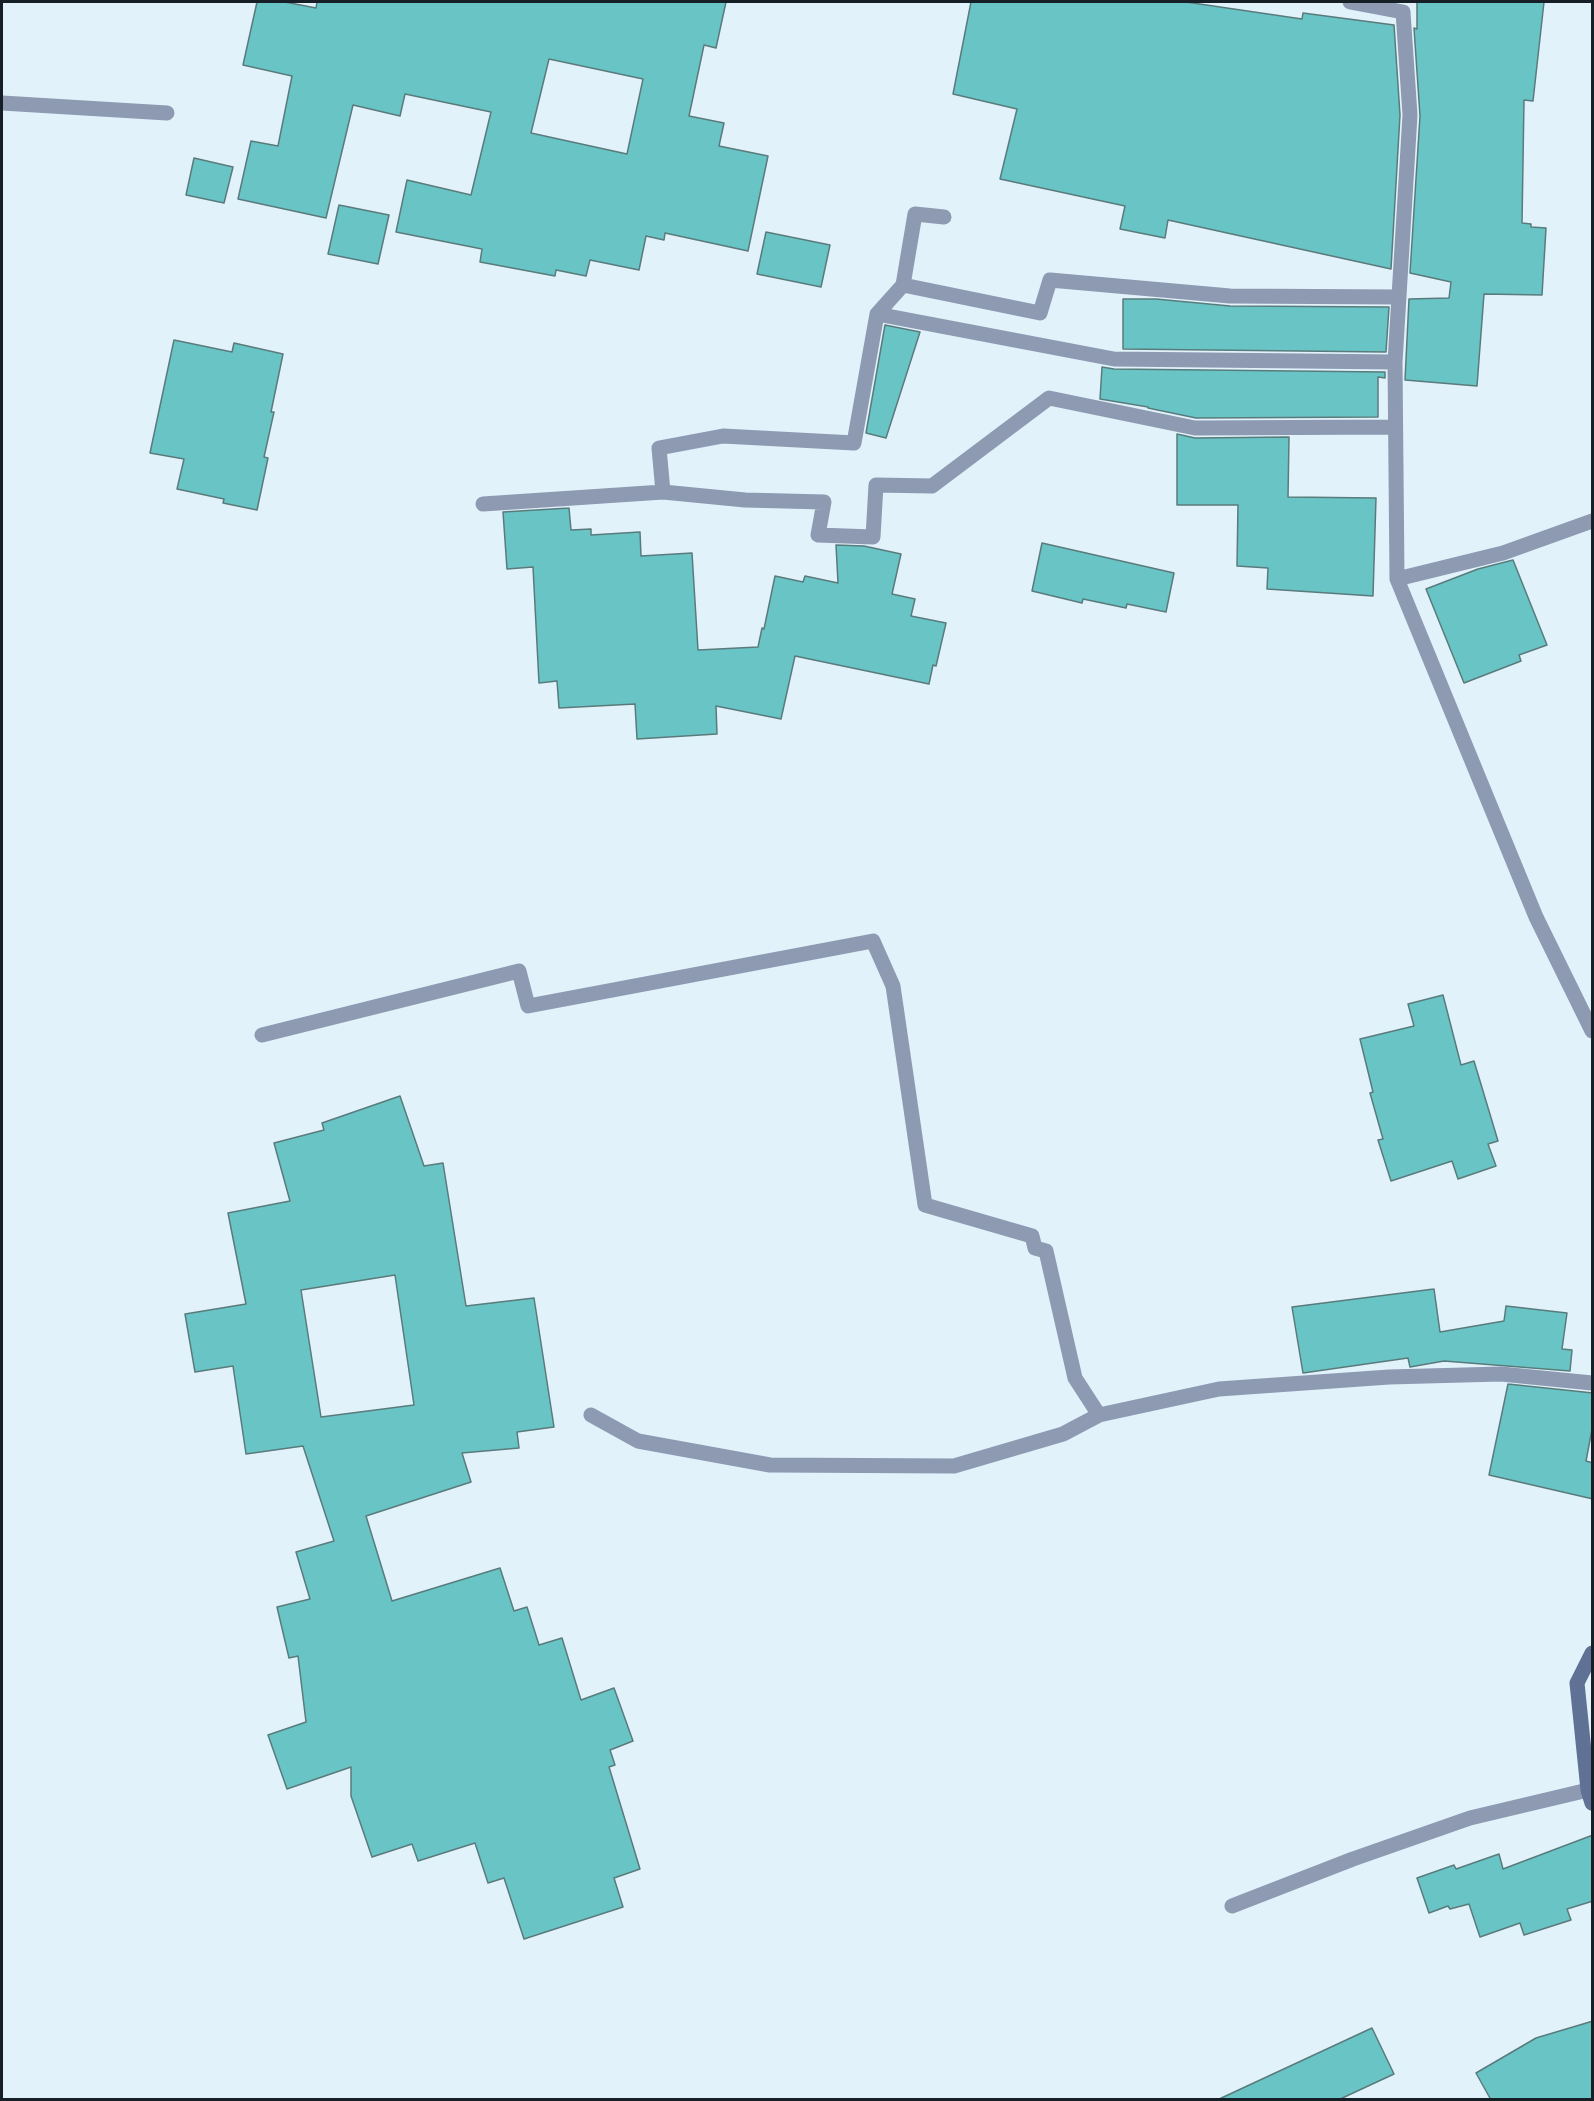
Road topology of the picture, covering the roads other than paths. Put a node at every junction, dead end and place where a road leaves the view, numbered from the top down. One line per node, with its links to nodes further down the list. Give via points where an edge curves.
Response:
1 (1350, 2): 2 (street)
2 (1403, 7): 7 (street, via 1410,115)
3 (2, 103): 4 (street)
4 (167, 112)
5 (944, 217): 6 (street, via 915,214)
6 (903, 285): 7 (street, via 1040,313 1050,280 1230,297); 8 (street)
7 (1399, 297): 9 (street)
8 (877, 314): 9 (street, via 1114,359); 11 (street, via 854,443 723,436 659,448)
9 (1395, 362): 10 (street)
10 (1395, 427): 11 (street, via 1195,428 1049,398 932,486 876,485 873,537 818,535 824,502); 14 (street)
11 (663, 492): 12 (street)
12 (483, 504)
13 (1593, 521): 14 (street, via 1503,553)
14 (1397, 579): 15 (street, via 1536,917)
15 (1593, 1031)
16 (262, 1035): 19 (street, via 519,971 528,1006 873,941 893,986 925,1205 1032,1236 1035,1248 1046,1251 1075,1378)
17 (1593, 1383): 19 (street, via 1501,1374 1389,1377 1219,1389)
18 (591, 1415): 19 (street, via 638,1441 770,1465 954,1466 1063,1434)
19 (1099, 1415)
20 (1593, 1653): 22 (street, via 1577,1683)
21 (1593, 1771): 22 (street)
22 (1590, 1797): 23 (street, via 1470,1818)
23 (1232, 1906)

